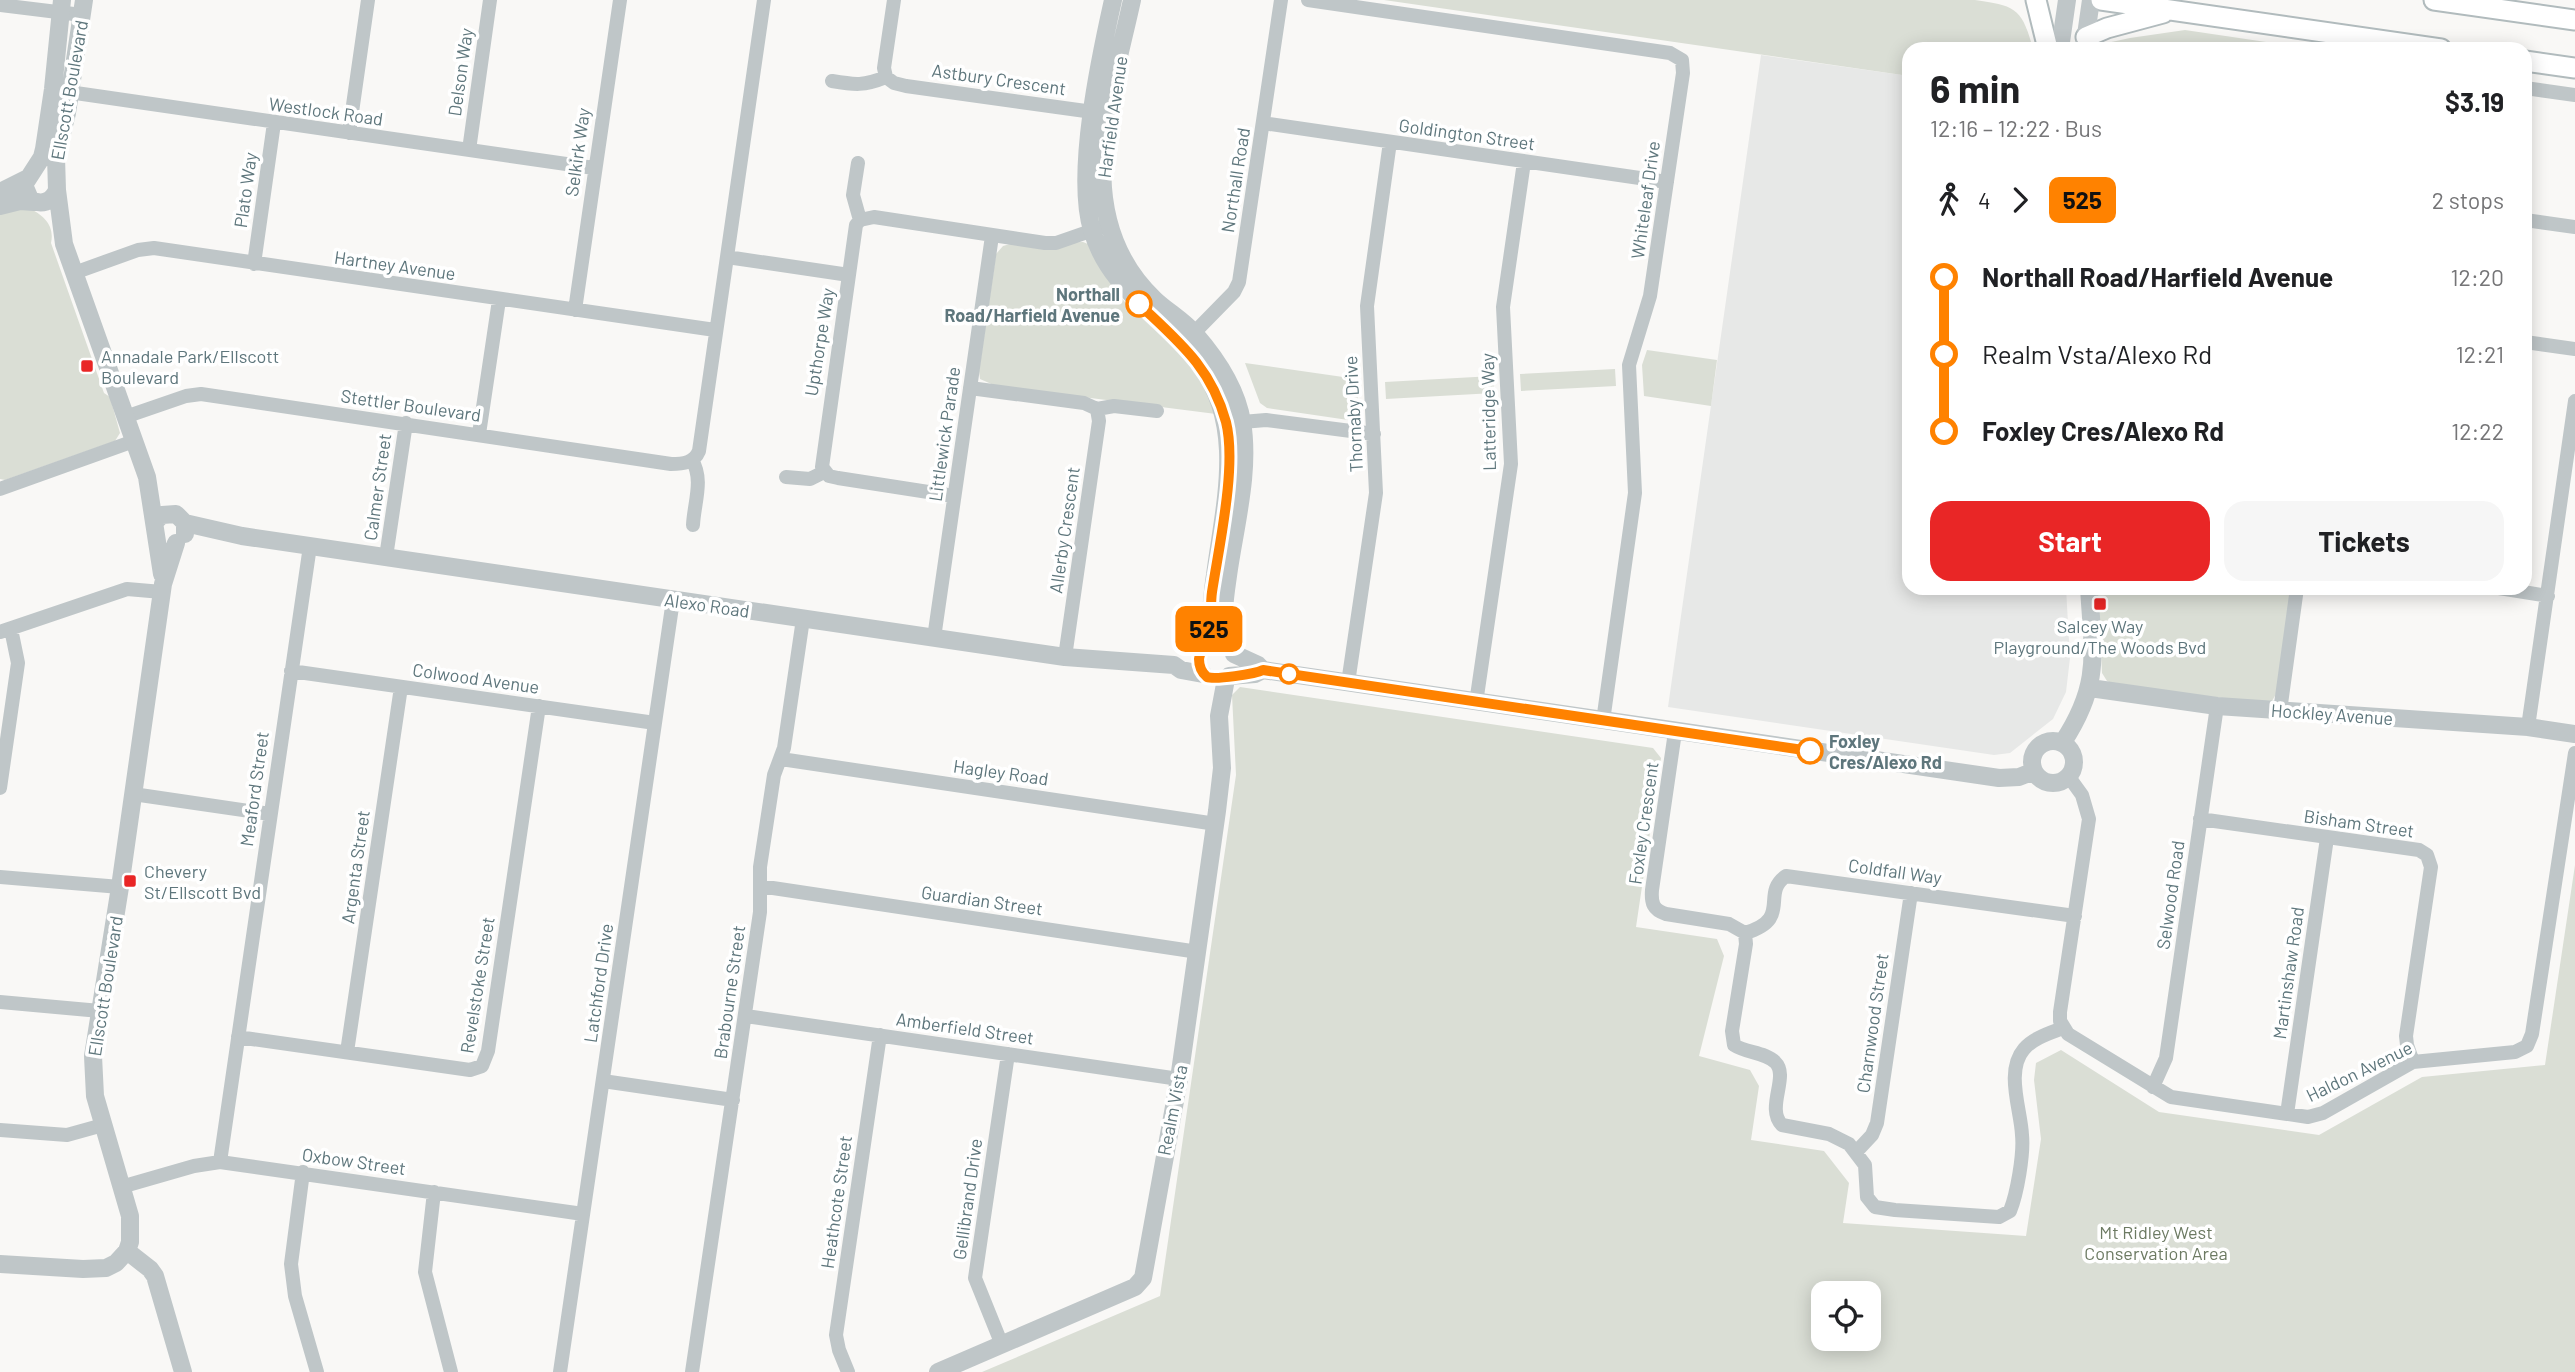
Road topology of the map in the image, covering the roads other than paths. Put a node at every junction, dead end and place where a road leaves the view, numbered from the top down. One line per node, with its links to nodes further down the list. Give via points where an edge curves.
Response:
1 (368, 0): 35 (street)
2 (490, 0): 37 (street, Delson Way)
3 (620, 0): 40 (street, Selkirk Way)
4 (764, 0): 53 (street)
5 (894, 0): 27 (street)
6 (1113, 0): 32 (street, Harfield Avenue)
7 (1132, 0): 32 (street, Harfield Avenue)
8 (1281, 0): 34 (street, Northall Road)
9 (1308, 0): 42 (street, Whiteleaf Drive, via 1678,55 1683,73)
10 (2035, 0): 20 (main road)
11 (2067, 0): 21 (street)
12 (2091, 0): 22 (street)
13 (2101, 0): 18 (main road)
14 (2434, 0): 19 (main road)
15 (0, 5): 16 (street)
16 (62, 6): 17 (street); 30 (street, Ellscott Boulevard)
17 (83, 7): 30 (street, Ellscott Boulevard)
18 (2174, 10): 23 (main road, via 2107,28); 24 (main road)
19 (2575, 20)
20 (2047, 42)
21 (2061, 42)
22 (2085, 42)
23 (2086, 42)
24 (2393, 42)
25 (2532, 62): 26 (main road)
26 (2575, 68)
27 (886, 78): 28 (street, Astbury Crescent, via 869,85); 32 (street, Astbury Crescent, via 906,86)
28 (832, 81)
29 (2532, 89): 31 (street)
30 (62, 91): 33 (street, Westlock Road); 41 (street, Ellscott Boulevard, via 42,157); 43 (street, Ellscott Boulevard)
31 (2575, 95)
32 (1101, 113): 49 (street, Harfield Avenue, via 1086,189)
33 (274, 123): 35 (street, Westlock Road); 54 (street, Plato Way)
34 (1263, 123): 36 (street, Goldington Street); 60 (street, Northall Road, via 1239,282)
35 (349, 133): 37 (street, Westlock Road)
36 (1390, 142): 38 (street, Goldington Street); 71 (street, Thornaby Drive, via 1367,306)
37 (469, 150): 40 (street, Westlock Road)
38 (1524, 162): 42 (street, Goldington Street); 104 (street, Latteridge Way, via 1503,307 1511,464)
39 (858, 163): 47 (street, Upthorpe Way, via 853,195)
40 (594, 168): 58 (street, Selkirk Way)
41 (29, 176): 43 (street, via 48,172); 44 (street); 45 (street, via 24,190)
42 (1667, 182): 109 (street, Whiteleaf Drive, via 1650,296 1629,365 1635,493)
43 (56, 185): 45 (street, via 51,200); 52 (street, Ellscott Boulevard)
44 (0, 192)
45 (37, 203): 46 (street); 52 (street, Ellscott Boulevard)
46 (0, 206)
47 (860, 220): 51 (street, via 874,217); 56 (street, Upthorpe Way)
48 (2532, 221): 50 (street)
49 (1100, 227): 51 (street, via 1056,243); 60 (street, Harfield Avenue, via 1101,253 1129,294)
50 (2575, 227)
51 (992, 236): 63 (street, Littlewick Parade)
52 (64, 244): 55 (street, Ellscott Boulevard)
53 (727, 257): 56 (street); 59 (street)
54 (254, 264): 55 (street, Hartney Avenue, via 146,248); 57 (street, Hartney Avenue)
55 (74, 273): 67 (street, Ellscott Boulevard)
56 (849, 275): 74 (street, Upthorpe Way, via 821,459)
57 (499, 300): 58 (street, Hartney Avenue); 70 (street)
58 (575, 310): 59 (street, Hartney Avenue)
59 (715, 330): 73 (street, via 699,451)
60 (1188, 339): 68 (street, Harfield Avenue, via 1219,366 1235,395); 93 (street, Harfield Avenue, via 1219,402 1228,438 1227,487 1209,630)
61 (2532, 343): 62 (street)
62 (2575, 349)
63 (970, 388): 65 (street, via 1084,403); 78 (street, Littlewick Parade)
64 (2575, 401): 88 (street)
65 (1097, 409): 66 (street, via 1114,406); 95 (street, Allerby Crescent, via 1099,421)
66 (1157, 411)
67 (125, 417): 69 (street, Stettler Boulevard, via 201,394); 72 (street, Ellscott Boulevard)
68 (1242, 422): 71 (street, via 1266,420); 94 (street, Harfield Avenue, via 1243,477 1223,606 1224,633)
69 (406, 423): 70 (street, Stettler Boulevard); 83 (street, Calmer Street)
70 (479, 434): 73 (street, Stettler Boulevard, via 671,464)
71 (1374, 434): 101 (street, Thornaby Drive, via 1376,494)
72 (134, 442): 75 (street, Ellscott Boulevard); 77 (street)
73 (692, 460): 79 (street, via 699,475)
74 (824, 472): 76 (street, via 810,479); 78 (street)
75 (147, 477): 80 (street, Ellscott Boulevard); 81 (street, Ellscott Boulevard)
76 (786, 477)
77 (0, 489)
78 (954, 496): 92 (street, Littlewick Parade)
79 (693, 525)
80 (179, 528): 81 (street, via 163,542); 81 (street, via 162,515); 82 (street, Alexo Road); 84 (street, Ellscott Boulevard)
81 (156, 529): 84 (street, Ellscott Boulevard)
82 (310, 546): 83 (street, Alexo Road); 98 (street, Meaford Street)
83 (386, 557): 89 (street, Alexo Road)
84 (162, 588): 91 (street, via 127,589); 120 (street, Ellscott Boulevard)
85 (2532, 593): 88 (street)
86 (2089, 595): 103 (street)
87 (2296, 595): 107 (street)
88 (2548, 596): 111 (street)
89 (673, 600): 90 (street, Alexo Road); 110 (street, Latchford Drive)
90 (803, 619): 92 (street, Alexo Road); 116 (street, Brabourne Street)
91 (6, 630): 119 (street, via 18,663)
92 (934, 638): 95 (street, Alexo Road)
93 (1202, 651): 94 (street, via 1214,643); 96 (street, Alexo Road); 99 (street, via 1200,668)
94 (1232, 651): 97 (street); 100 (street, via 1235,667)
95 (1065, 657): 96 (street, Alexo Road)
96 (1174, 665): 99 (street, Alexo Road)
97 (1263, 670): 100 (street); 101 (street)
98 (291, 671): 102 (street, Colwood Avenue); 121 (street, Meaford Street)
99 (1205, 676): 100 (street); 108 (street, Realm Vista)
100 (1227, 677): 108 (street, Realm Vista)
101 (1348, 683): 104 (street)
102 (401, 687): 105 (street, Colwood Avenue); 138 (street, Argenta Street)
103 (2090, 688): 106 (street, Hockley Avenue); 114 (street)
104 (1476, 703): 109 (street)
105 (539, 706): 110 (street, Colwood Avenue); 138 (street, Revelstoke Street, via 486,1060 470,1070)
106 (2217, 706): 107 (street, Hockley Avenue); 122 (street, Selwood Road)
107 (2280, 711): 111 (street, Hockley Avenue)
108 (1219, 716): 123 (street, Realm Vista, via 1222,768)
109 (1603, 721): 112 (street)
110 (655, 723): 142 (street, Latchford Drive)
111 (2528, 727): 113 (street, Hockley Avenue)
112 (1675, 732): 117 (street, via 1999,778); 130 (street, Foxley Crescent, via 1653,904 1666,914 1729,924)
113 (2575, 734)
114 (2063, 742): 117 (street, via 2054,740 2038,747); 118 (street, via 2073,754)
115 (2575, 753): 140 (street, Haldon Avenue, via 2531,1040 2515,1052)
116 (781, 760): 123 (street, Hagley Road); 126 (street, Brabourne Street, via 772,784)
117 (2034, 771): 118 (street, via 2046,781 2062,782)
118 (2069, 777): 129 (street, via 2082,795 2089,819)
119 (0, 788)
120 (134, 794): 121 (street); 127 (street, Ellscott Boulevard)
121 (270, 814): 137 (street, Meaford Street)
122 (2200, 819): 124 (street, Bisham Street); 143 (street, Selwood Road, via 2166,1058)
123 (1216, 824): 131 (street, Realm Vista)
124 (2327, 838): 140 (street, Bisham Street, via 2419,850 2427,855 2431,867 2406,1036); 145 (street, Martinshaw Road)
125 (0, 877): 127 (street)
126 (760, 886): 131 (street, Guardian Street); 134 (street, Brabourne Street)
127 (120, 887): 133 (street, Ellscott Boulevard)
128 (1911, 893): 129 (street, Coldfall Way); 130 (street, Coldfall Way, via 1786,877 1779,883 1768,923); 148 (street, Charnwood Street, via 1877,1124)
129 (2075, 916): 135 (street, via 2060,1012)
130 (1745, 933): 148 (street, via 1734,1045 1778,1066 1775,1113 1782,1125 1841,1138)
131 (1198, 951): 141 (street, Realm Vista)
132 (0, 1002): 133 (street)
133 (100, 1011): 146 (street, Ellscott Boulevard, via 93,1068)
134 (746, 1016): 136 (street, Amberfield Street); 144 (street, Brabourne Street)
135 (2063, 1028): 143 (street, Haldon Avenue); 148 (street, via 2032,1042 2018,1061 2022,1145 2012,1206 2004,1216 1875,1207 1867,1197 1867,1172)
136 (880, 1035): 139 (street, Amberfield Street); 162 (street, Heathcote Street, via 836,1335)
137 (238, 1037): 138 (street, Revelstoke Street); 149 (street, Meaford Street)
138 (347, 1052)
139 (1008, 1054): 141 (street, Amberfield Street); 156 (street, Gellibrand Drive, via 975,1278)
140 (2413, 1062): 145 (street, Haldon Avenue, via 2317,1116)
141 (1179, 1079): 156 (street, Realm Vista, via 1141,1283)
142 (603, 1081): 144 (street); 153 (street, Latchford Drive)
143 (2153, 1087): 145 (street, Haldon Avenue, via 2171,1097)
144 (733, 1100): 161 (street, Brabourne Street)
145 (2287, 1114)
146 (103, 1125): 147 (street, via 66,1135); 151 (street, Ellscott Boulevard)
147 (0, 1130)
148 (1857, 1151)
149 (220, 1162): 150 (street, Oxbow Street); 151 (street, Oxbow Street)
150 (303, 1172): 152 (street, Oxbow Street); 158 (street, via 291,1264 295,1296)
151 (121, 1187): 154 (street, Ellscott Boulevard, via 131,1224)
152 (434, 1192): 153 (street, Oxbow Street); 159 (street, via 425,1272)
153 (583, 1214): 160 (street, Latchford Drive)
154 (127, 1251): 155 (street, via 116,1263 98,1269); 157 (street, via 155,1276)
155 (0, 1264)
156 (1002, 1345): 163 (street, Realm Vista)
157 (183, 1372)
158 (317, 1372)
159 (451, 1372)
160 (560, 1372)
161 (692, 1372)
162 (848, 1372)
163 (938, 1372)

